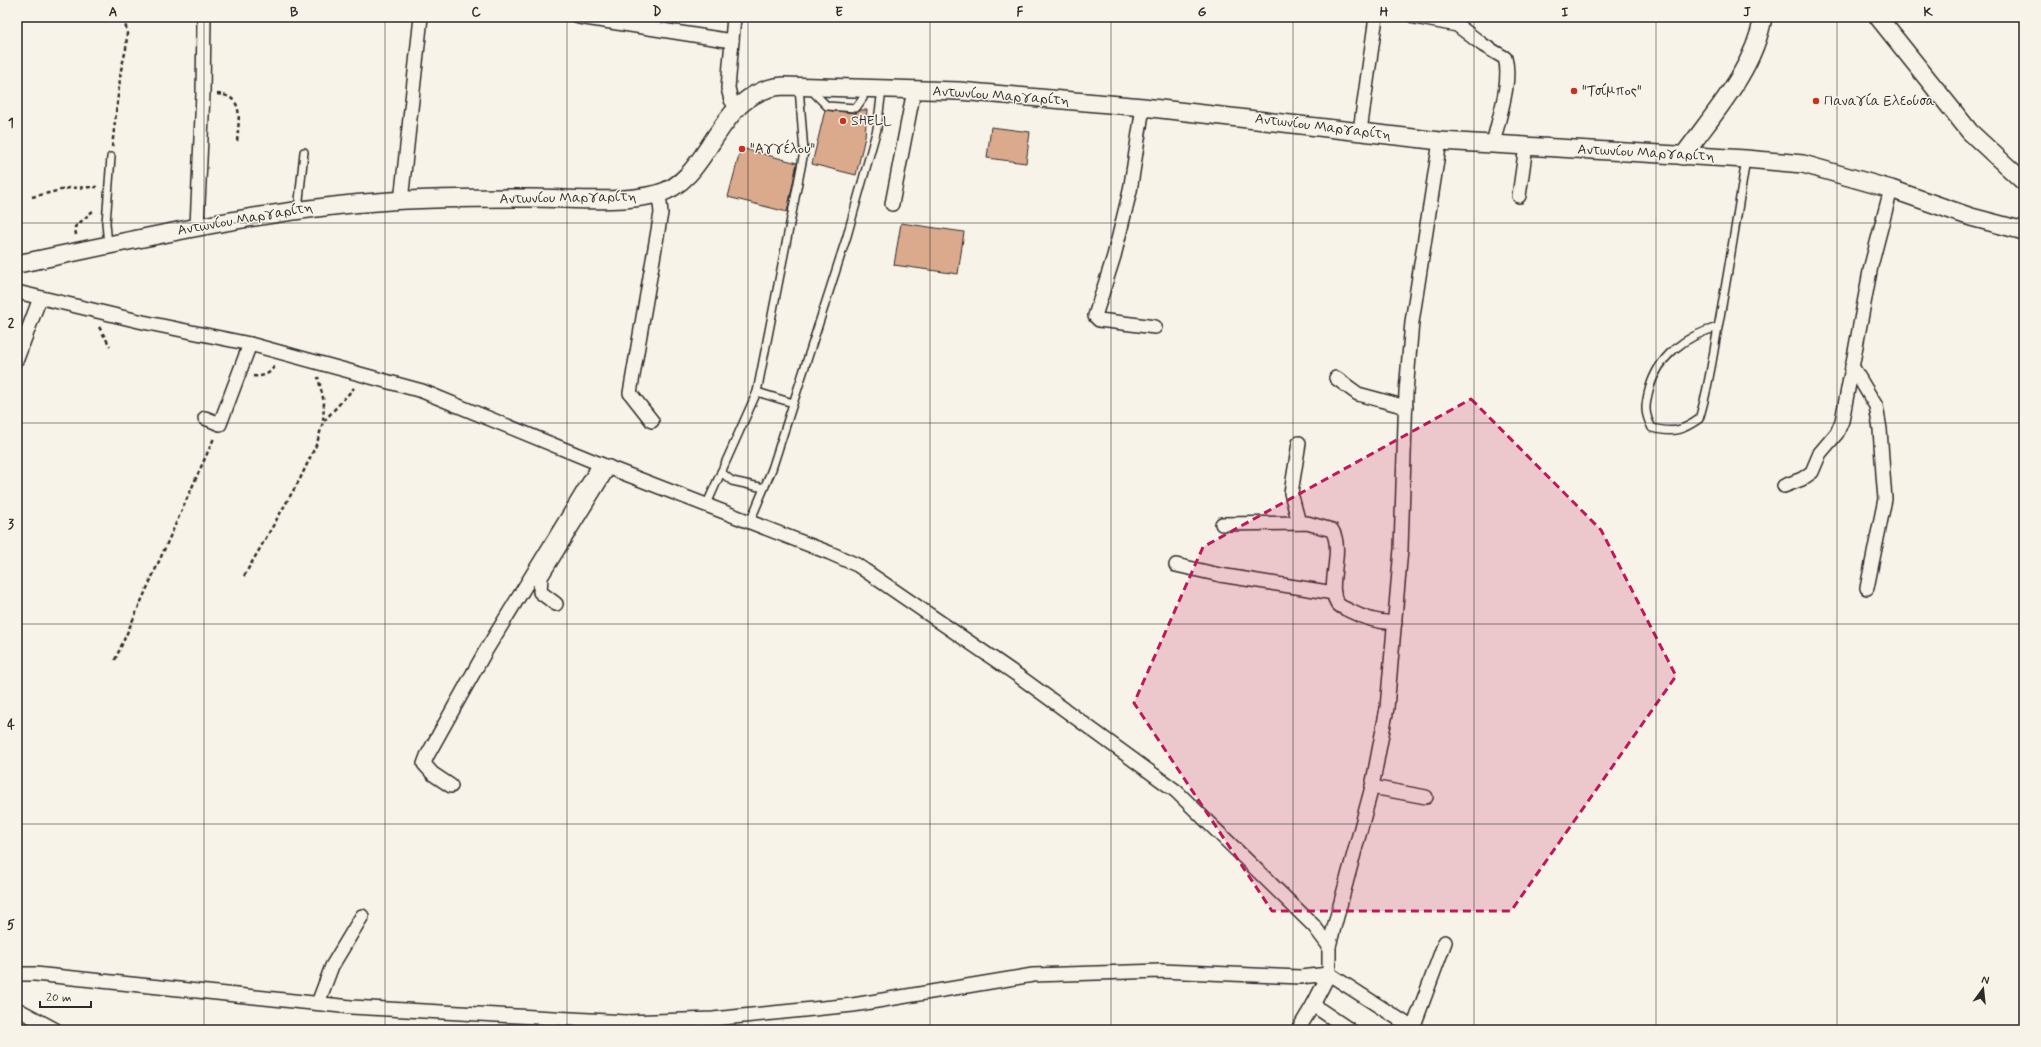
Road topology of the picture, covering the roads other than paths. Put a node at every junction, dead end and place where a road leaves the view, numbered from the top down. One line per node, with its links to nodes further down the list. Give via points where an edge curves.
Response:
1 (204, 17): 33 (street)
2 (421, 17): 30 (street)
3 (579, 17): 10 (street)
4 (734, 17): 10 (street)
5 (1376, 17): 18 (street)
6 (1415, 17): 9 (street)
7 (1764, 17): 23 (street, via 1753,53 1739,78)
8 (1878, 17): 26 (street, via 1970,132)
9 (1458, 21): 20 (street, via 1505,58 1505,88)
10 (732, 41): 17 (street, via 728,88 731,100)
11 (799, 87): 12 (street, Αντωνίου Μαργαρίτη); 17 (street, Αντωνίου Μαργαρίτη, via 761,90); 45 (lane, via 804,152)
12 (882, 88): 13 (street, Αντωνίου Μαργαρίτη); 46 (lane, via 877,129 868,163)
13 (914, 90): 16 (street, Αντωνίου Μαργαρίτη, via 959,91); 31 (street)
14 (815, 94): 15 (lane, via 827,106 856,108)
15 (863, 98)
16 (1143, 107): 18 (street, Αντωνίου Μαργαρίτη); 39 (street, via 1130,191 1114,256 1095,316 1099,320)
17 (737, 108): 28 (street, Αντωνίου Μαργαρίτη, via 687,175 672,188)
18 (1360, 130): 19 (street, Αντωνίου Μαργαρίτη)
19 (1440, 141): 20 (street, Αντωνίου Μαργαρίτη); 47 (street, via 1412,322)
20 (1493, 144): 21 (street, Αντωνίου Μαργαρίτη)
21 (1526, 146): 23 (street, Αντωνίου Μαργαρίτη); 29 (street)
22 (304, 152): 32 (lane)
23 (1683, 156): 25 (street, Αντωνίου Μαργαρίτη)
24 (112, 157): 35 (lane, via 106,223)
25 (1746, 159): 27 (street, Αντωνίου Μαργαρίτη, via 1803,164); 40 (lane)
26 (2024, 182)
27 (1891, 189): 34 (street, Αντωνίου Μαργαρίτη, via 1971,217); 43 (street, via 1871,266)
28 (659, 193): 30 (street, Αντωνίου Μαργαρίτη, via 624,200 530,198); 49 (street, via 661,213 630,393)
29 (1518, 196)
30 (401, 201): 32 (street, Αντωνίου Μαργαρίτη, via 328,205)
31 (892, 204)
32 (298, 210): 33 (street, Αντωνίου Μαργαρίτη)
33 (197, 226): 35 (street, Αντωνίου Μαργαρίτη)
34 (2024, 231)
35 (108, 245): 36 (street, Αντωνίου Μαργαρίτη)
36 (17, 264)
37 (17, 292): 38 (street)
38 (40, 298): 41 (street); 42 (street)
39 (1155, 327)
40 (1718, 327): 40 (lane, via 1700,332 1664,358 1652,379 1646,400 1646,416 1652,428 1668,432 1679,430 1699,419)
41 (250, 344): 48 (street, via 220,424); 51 (street, via 422,391)
42 (17, 359)
43 (1852, 366): 53 (street, via 1842,421 1837,434 1820,453 1812,472); 60 (street, via 1876,406 1885,499)
44 (1336, 378): 47 (street, via 1358,394)
45 (757, 392): 46 (lane); 52 (lane)
46 (793, 403): 54 (lane)
47 (1406, 407): 63 (street, via 1401,549)
48 (205, 418)
49 (652, 420)
50 (1299, 443): 57 (street, via 1291,493)
51 (605, 466): 55 (street); 62 (street, via 541,577 540,592); 64 (street, via 485,652 427,756 424,764 433,774)
52 (722, 472): 54 (lane, via 732,480); 55 (lane)
53 (1784, 486)
54 (764, 488): 56 (lane)
55 (706, 506): 56 (street)
56 (750, 522): 69 (street, via 857,565 1020,677 1176,791 1314,926)
57 (1299, 523): 58 (street); 61 (street, via 1324,527 1332,530 1337,537)
58 (1222, 524)
59 (1176, 565): 61 (street, via 1220,575)
60 (1867, 588)
61 (1334, 593): 63 (street, via 1339,606 1378,622)
62 (556, 604)
63 (1395, 623): 65 (street, via 1387,708)
64 (451, 786)
65 (1372, 787): 66 (street); 69 (street)
66 (1426, 797)
67 (362, 916): 72 (street, via 332,966)
68 (1445, 942): 75 (street)
69 (1329, 946): 71 (street)
70 (17, 974): 72 (street)
71 (1328, 974): 72 (street, via 1300,977 1161,971 1033,975 846,1006 713,1019 642,1021); 73 (street); 75 (street)
72 (318, 1004)
73 (1313, 1005): 77 (street); 78 (street)
74 (17, 1008): 76 (street)
75 (1414, 1029)
76 (54, 1030)
77 (1298, 1030)
78 (1350, 1030)

